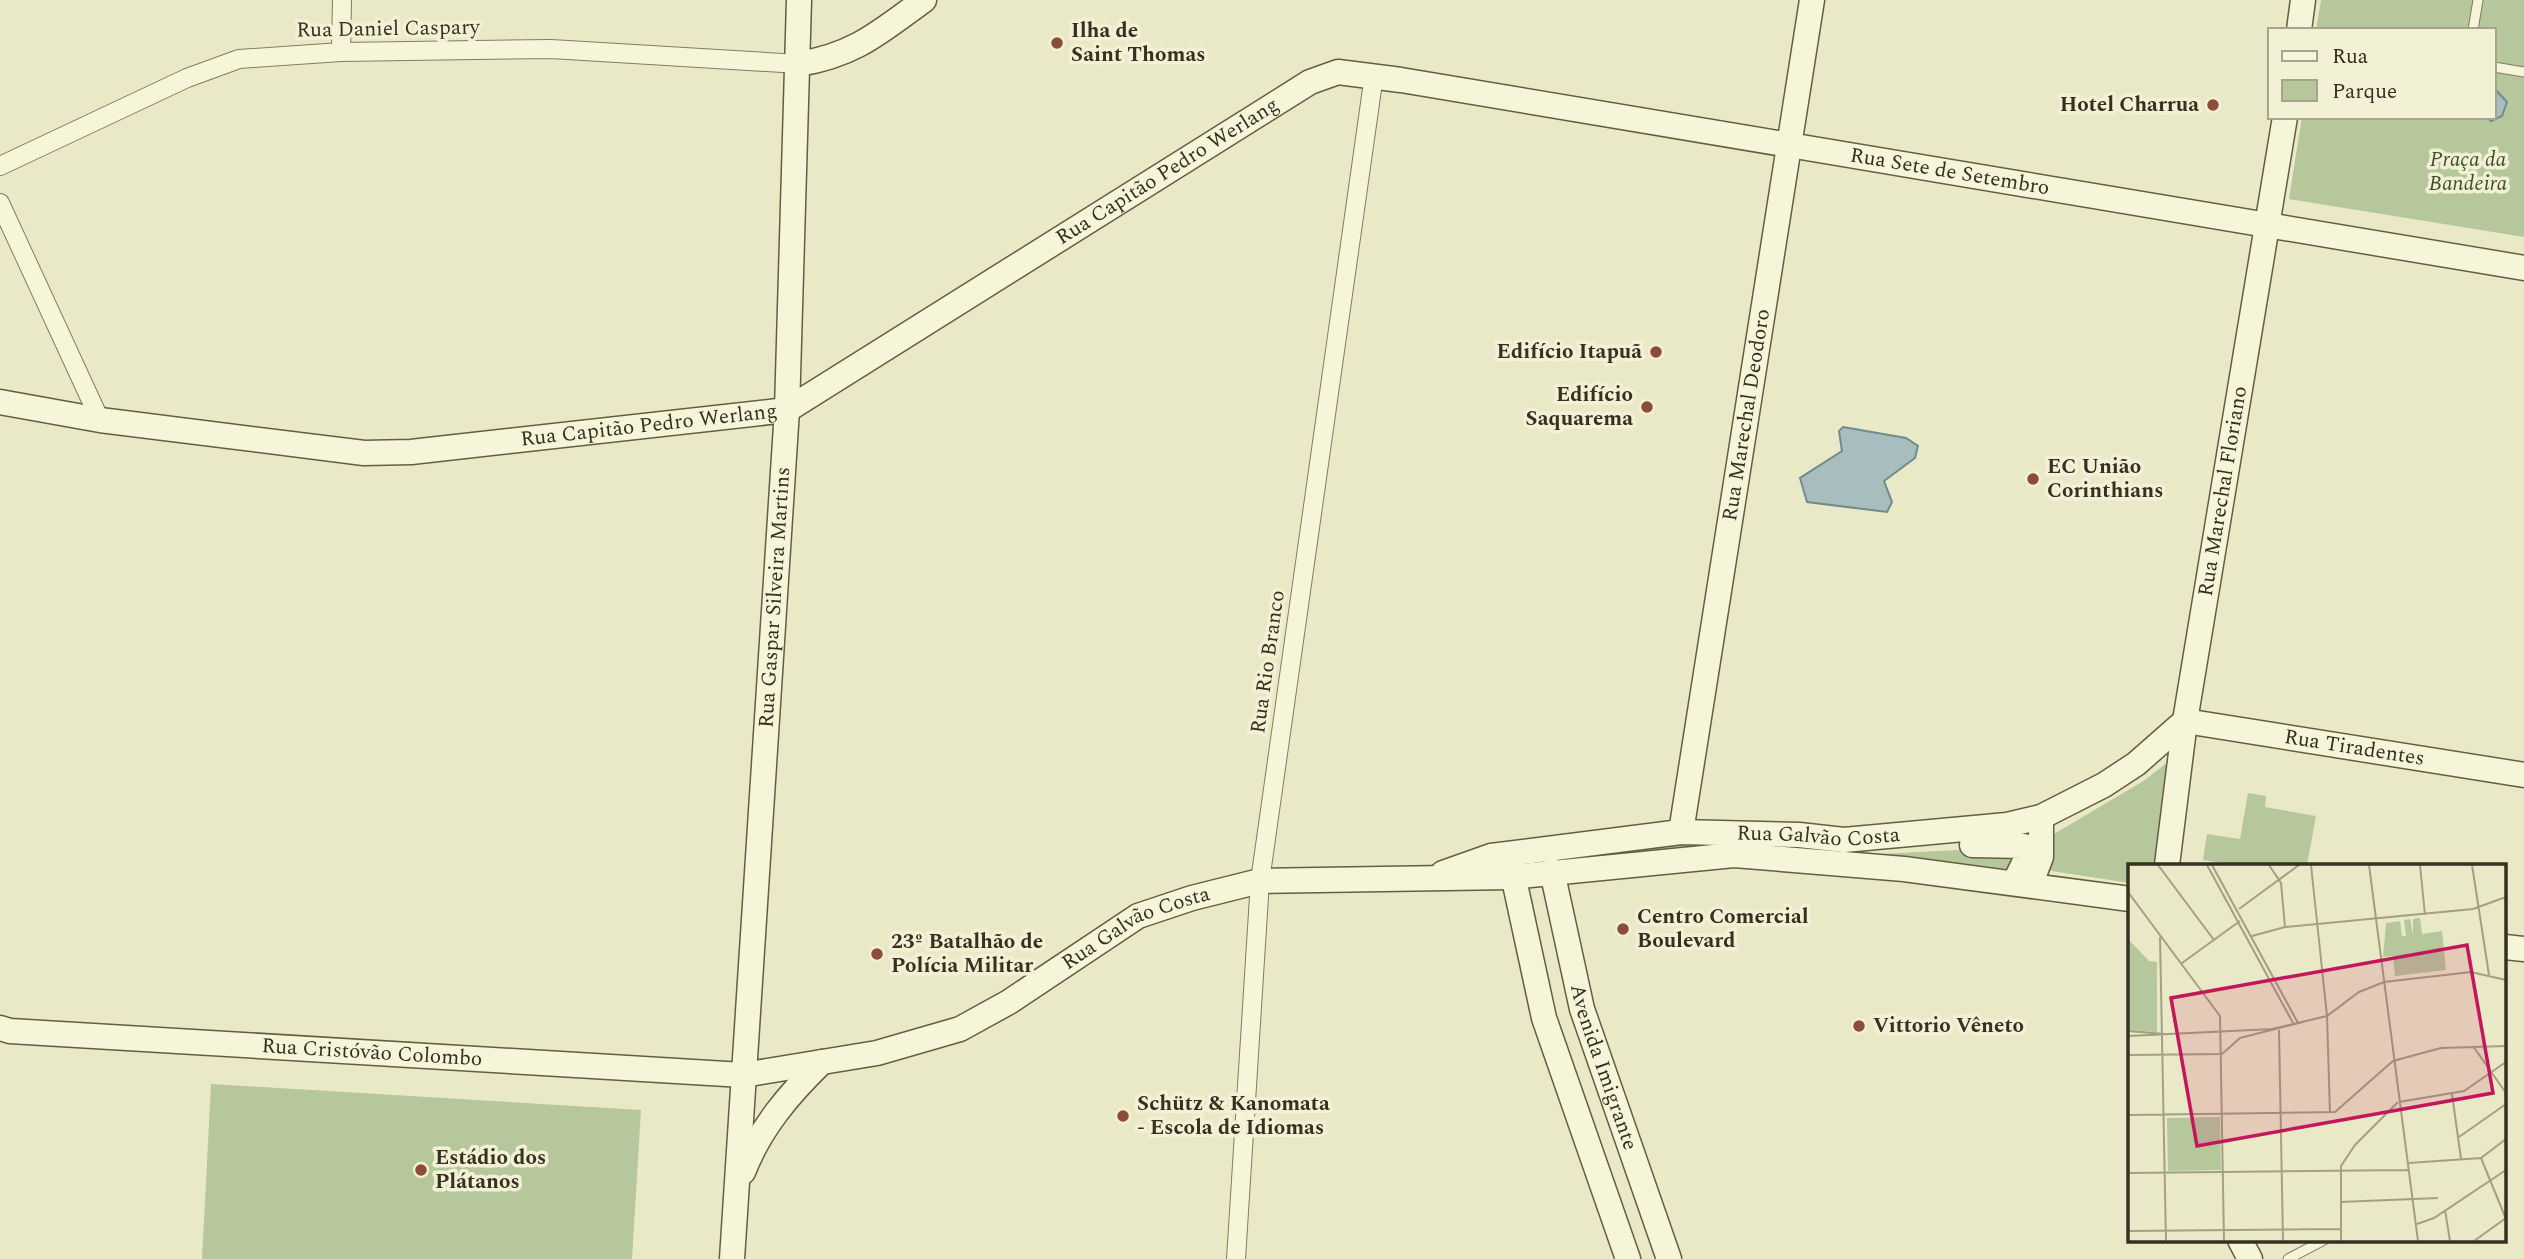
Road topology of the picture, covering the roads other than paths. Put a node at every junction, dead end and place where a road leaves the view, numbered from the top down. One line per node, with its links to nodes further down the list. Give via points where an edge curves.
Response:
1 (342, 0): 9 (street)
2 (799, 0): 10 (street, Rua Gaspar Silveira Martins)
3 (924, 0): 10 (street, via 860,46 831,59)
4 (1812, 0): 15 (street, Rua Marechal Deodoro)
5 (2303, 0): 7 (street)
6 (2478, 0): 8 (lane)
7 (2299, 28)
8 (2473, 28)
9 (341, 52): 10 (street, Rua Daniel Caspary, via 551,49); 16 (street, Rua Daniel Caspary, via 239,59 187,78)
10 (799, 64): 21 (street, Rua Gaspar Silveira Martins)
11 (2496, 67): 12 (lane)
12 (2524, 72)
13 (1374, 75): 15 (street, Rua Sete de Setembro); 21 (street, Rua Capitão Pedro Werlang, via 1338,72 1310,82); 33 (street, Rua Rio Branco)
14 (2285, 119): 18 (street, Rua Marechal Floriano)
15 (1788, 145): 18 (street, Rua Sete de Setembro); 26 (street, Rua Marechal Deodoro)
16 (0, 166)
17 (0, 203): 22 (street)
18 (2268, 225): 19 (street, Rua Sete de Setembro); 23 (street, Rua Marechal Floriano)
19 (2524, 268)
20 (0, 402): 22 (street, Rua Capitão Pedro Werlang)
21 (787, 410): 22 (street, Rua Capitão Pedro Werlang, via 411,452 364,453); 40 (street, Rua Gaspar Silveira Martins)
22 (100, 419)
23 (2185, 721): 24 (street, Rua Tiradentes); 25 (street, Rua Galvão Costa, via 2136,764); 29 (street, Rua Marechal Floriano)
24 (2524, 775)
25 (2041, 817): 27 (street, Rua Galvão Costa, via 1966,831); 34 (street, via 2041,857)
26 (1681, 832): 27 (street, Rua Galvão Costa); 28 (street, Rua Galvão Costa)
27 (1844, 840): 34 (street, via 1882,846 2019,843 2027,850)
28 (1516, 853): 31 (street, via 1510,861); 32 (street, Rua Galvão Costa, via 1491,856)
29 (2167, 864)
30 (1552, 872): 31 (street, Rua Galvão Costa); 34 (street, Rua Galvão Costa, via 1734,855); 47 (street, Avenida Imigrante, via 1582,1009)
31 (1511, 877): 32 (street, Rua Galvão Costa); 46 (street, Avenida Imigrante, via 1544,1018)
32 (1426, 880): 33 (street, Rua Galvão Costa)
33 (1260, 881): 39 (street, Rua Galvão Costa, via 1138,916 960,1029 877,1054); 45 (street, Rua Rio Branco)
34 (2022, 884): 35 (street, Rua Galvão Costa)
35 (2128, 899)
36 (2506, 947): 37 (street)
37 (2524, 949)
38 (3, 1030): 40 (street, Rua Cristóvão Colombo)
39 (822, 1062): 40 (street, Rua Galvão Costa); 41 (street, Rua Gaspar Silveira Martins, via 767,1125)
40 (743, 1075): 41 (street, Rua Gaspar Silveira Martins)
41 (736, 1192): 44 (street, Rua Gaspar Silveira Martins)
42 (2241, 1242): 48 (street)
43 (2320, 1242): 49 (lane)
44 (732, 1259)
45 (1236, 1259)
46 (1628, 1259)
47 (1669, 1259)
48 (2250, 1259)
49 (2288, 1259)

